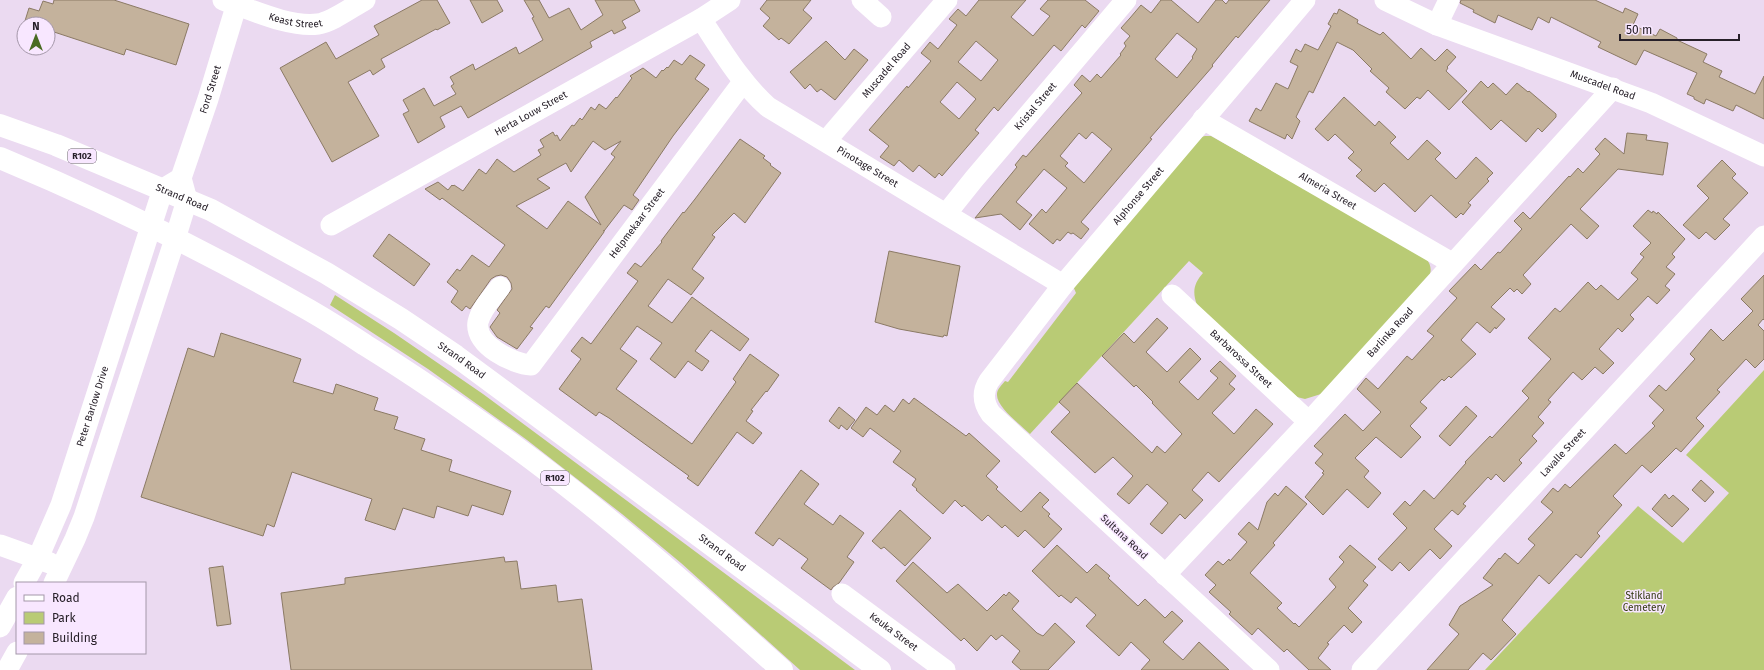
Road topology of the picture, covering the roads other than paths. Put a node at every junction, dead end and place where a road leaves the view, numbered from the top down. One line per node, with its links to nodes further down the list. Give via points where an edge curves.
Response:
1 (365, 0): 9 (street, Keast Street, via 319,24 294,22)
2 (730, 0): 11 (street, Herta Louw Street)
3 (862, 0): 10 (street)
4 (947, 0): 17 (street, Muscadel Road)
5 (1126, 0): 22 (street, Kristal Street)
6 (1305, 0): 15 (street, Alphonse Street)
7 (1385, 0): 12 (street, Muscadel Road)
8 (1449, 0): 12 (street)
9 (233, 2): 20 (street, Ford Street, via 206,107)
10 (882, 17)
11 (701, 19): 13 (street, Pinotage Street); 23 (street, Herta Louw Street)
12 (1437, 25): 14 (street, Muscadel Road)
13 (743, 82): 17 (street, Pinotage Street, via 768,106); 29 (street, Helpmekaar Street, via 531,365 523,365 507,358 489,346 482,337 478,326 480,316)
14 (1613, 88): 18 (street, Muscadel Road); 27 (street, Barlinka Road)
15 (1203, 119): 27 (street, Almeria Street); 28 (street, Alphonse Street)
16 (0, 125): 20 (main road, Strand Road / R102)
17 (826, 141): 22 (street, Pinotage Street)
18 (1764, 156)
19 (0, 158): 24 (main road, R102)
20 (172, 184): 21 (main road, Strand Road / R102); 24 (street, Ford Street)
21 (187, 200): 26 (street); 44 (main road, Strand Road / R102, via 211,210 326,274 444,348)
22 (946, 214): 28 (street, Pinotage Street)
23 (331, 225)
24 (152, 226): 26 (main road, R102); 34 (street, Peter Barlow Drive, via 61,505)
25 (1764, 236): 47 (street, Lavalle Street)
26 (175, 239): 36 (street, via 103,462 82,522); 43 (main road, R102, via 310,310 421,381 505,439 599,512)
27 (1452, 263): 32 (street, Barlinka Road)
28 (1062, 285): 31 (street, Alphonse Street, via 989,381)
29 (500, 288)
30 (1172, 295): 32 (street, Barbarossa Street)
31 (985, 401): 35 (street, Sultana Road, via 990,414)
32 (1309, 422): 35 (street, Barlinka Road)
33 (0, 545): 34 (street)
34 (38, 558): 36 (street); 37 (street, Peter Barlow Drive)
35 (1164, 575): 46 (street, Sultana Road)
36 (58, 576)
37 (25, 582)
38 (842, 594): 45 (street, Keuka Street)
39 (16, 599): 40 (street)
40 (0, 627)
41 (16, 654): 42 (street)
42 (7, 670)
43 (782, 670)
44 (880, 670)
45 (945, 670)
46 (1269, 670)
47 (1362, 670)

